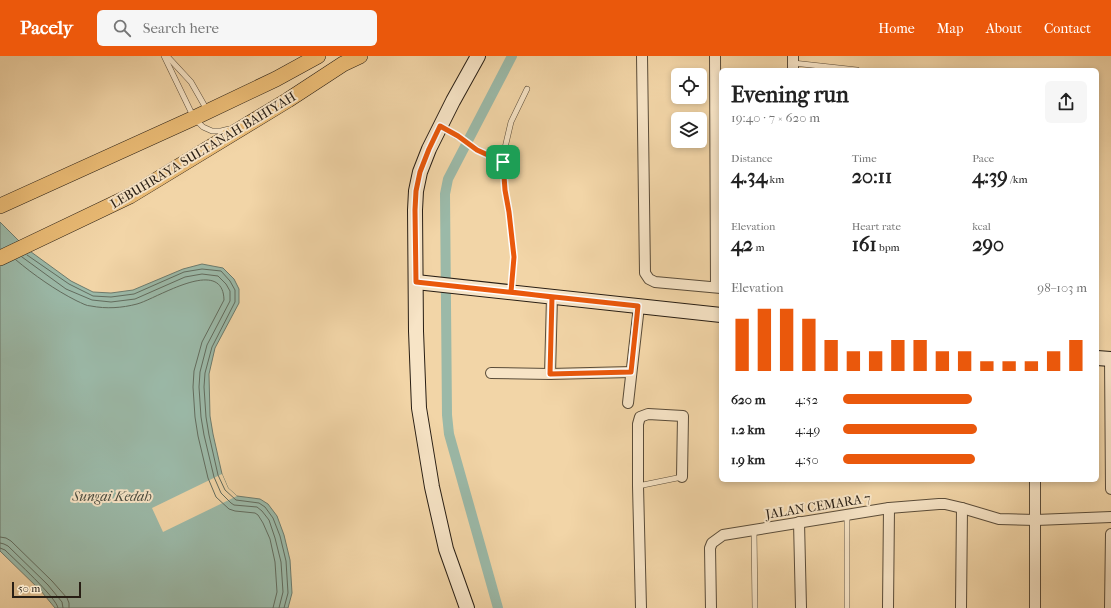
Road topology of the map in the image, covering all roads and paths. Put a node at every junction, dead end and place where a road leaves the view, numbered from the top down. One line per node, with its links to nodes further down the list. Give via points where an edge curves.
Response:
1 (164, 56): 11 (lane)
2 (167, 56): 11 (lane, via 190,82)
3 (318, 56): 11 (main road, LEBUHRAYA SULTANAH BAHIYAH)
4 (360, 56): 12 (main road, LEBUHRAYA SULTANAH BAHIYAH)
5 (478, 56): 13 (street)
6 (642, 56): 18 (street, via 645,273 655,282)
7 (714, 56): 18 (street)
8 (793, 63): 9 (lane)
9 (839, 68)
10 (528, 89): 14 (lane, via 512,122)
11 (201, 114): 12 (lane, via 203,127 212,131); 15 (main road, LEBUHRAYA SULTANAH BAHIYAH)
12 (246, 126): 16 (main road, LEBUHRAYA SULTANAH BAHIYAH, via 130,196)
13 (440, 126): 14 (lane, via 477,150); 17 (street, via 420,172 416,191)
14 (503, 162): 19 (lane, via 514,257)
15 (6, 203)
16 (0, 258)
17 (416, 282): 19 (street); 45 (street, via 419,408 432,487 446,549)
18 (718, 288)
19 (511, 292): 20 (street)
20 (552, 297): 21 (street); 26 (street)
21 (638, 306): 22 (street); 24 (street)
22 (719, 316)
23 (1106, 359): 27 (street)
24 (631, 372): 26 (street); 28 (street)
25 (491, 373): 26 (street)
26 (550, 374)
27 (1111, 389): 29 (street)
28 (628, 403)
29 (1111, 443): 31 (street)
30 (682, 477): 33 (lane); 33 (street, via 683,416 648,414 640,417 638,424)
31 (1111, 477): 34 (street)
32 (1035, 482): 39 (street)
33 (638, 486): 46 (street)
34 (1111, 488)
35 (889, 508): 36 (street, JALAN CEMARA 7, via 939,504); 37 (street, JALAN CEMARA 7); 51 (street)
36 (962, 508): 39 (street, JALAN CEMARA 7, via 999,519); 52 (street)
37 (847, 514): 40 (street, JALAN CEMARA 7); 50 (lane)
38 (1111, 517): 39 (street, JALAN CEMARA 7)
39 (1036, 520): 53 (street)
40 (799, 522): 41 (street, JALAN CEMARA 7); 49 (street)
41 (754, 530): 47 (street, JALAN CEMARA 7, via 723,534 712,543); 48 (lane)
42 (1111, 534): 43 (street)
43 (1111, 553): 44 (street)
44 (1111, 592): 54 (street)
45 (464, 606)
46 (641, 608)
47 (711, 608)
48 (755, 608)
49 (801, 608)
50 (847, 608)
51 (888, 608)
52 (961, 608)
53 (1035, 608)
54 (1110, 608)

